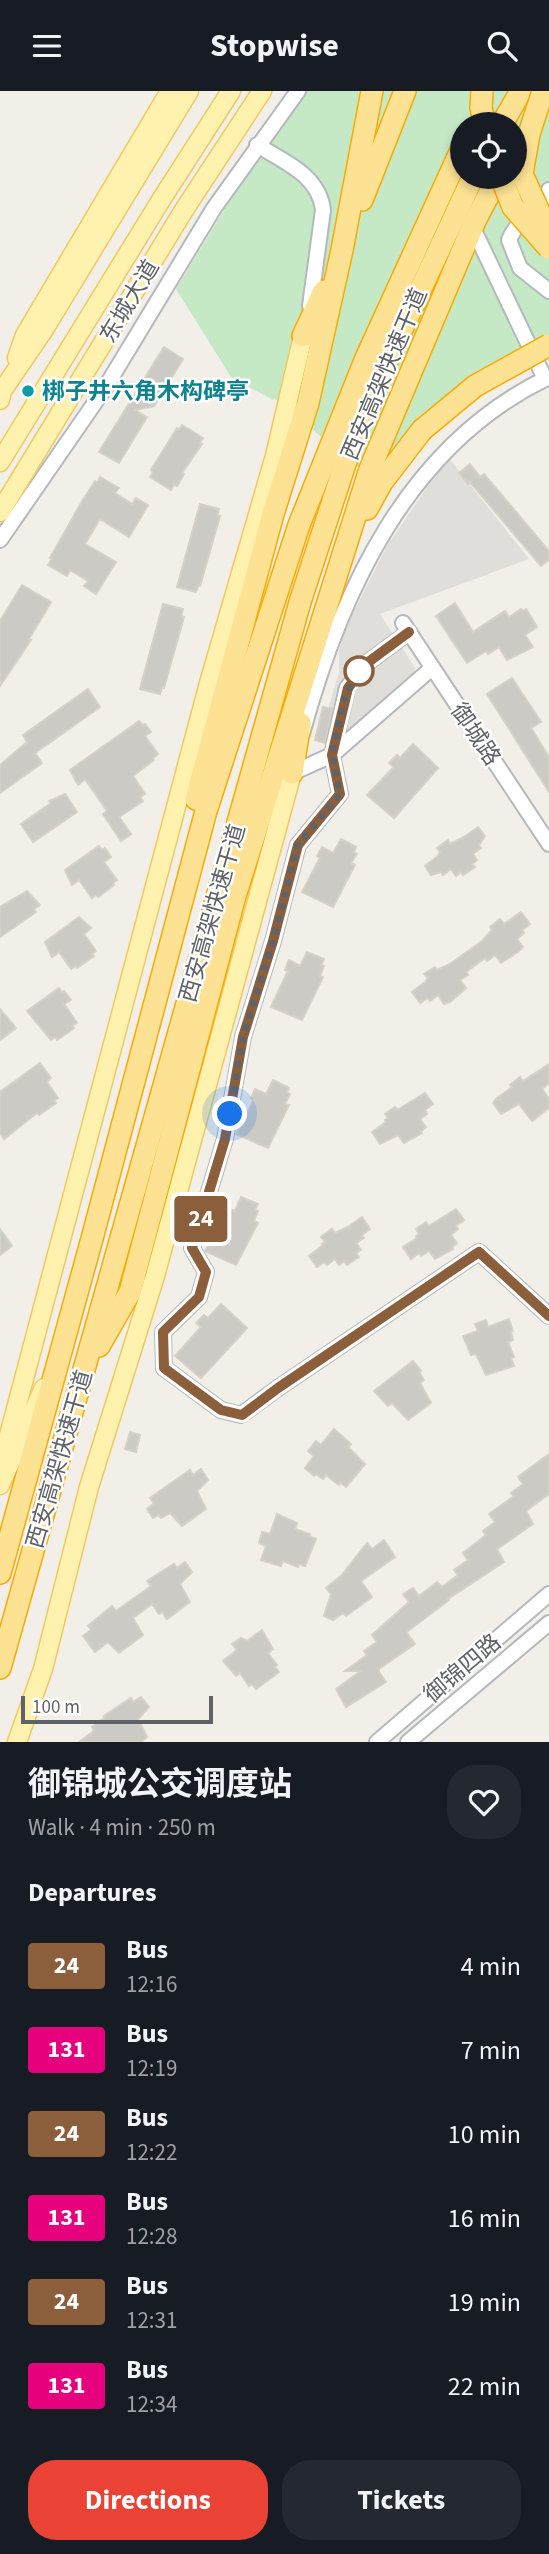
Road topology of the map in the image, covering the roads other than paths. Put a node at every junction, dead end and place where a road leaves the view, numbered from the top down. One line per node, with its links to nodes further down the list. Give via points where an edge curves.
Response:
1 (170, 91): 30 (main road, via 25,335)
2 (189, 91): 30 (main road)
3 (231, 91): 31 (main road, 东城大道)
4 (262, 91): 32 (main road, 东城大道)
5 (298, 91): 16 (street)
6 (372, 91): 25 (highway)
7 (405, 91): 25 (highway)
8 (482, 91): 13 (highway, bridge)
9 (492, 91): 12 (highway, bridge)
10 (521, 91): 14 (highway)
11 (542, 91): 15 (highway, bridge); 22 (highway, bridge, via 522,174)
12 (481, 112)
13 (482, 112)
14 (509, 112)
15 (527, 120)
16 (257, 145): 27 (street, via 305,175 321,197 313,292); 33 (street, via 105,388)
17 (450, 174): 40 (highway, 西安高架快速干道, via 366,358 299,525 206,811)
18 (467, 189): 43 (highway, 西安高架快速干道, via 359,421 321,535)
19 (493, 189): 23 (highway)
20 (505, 189): 24 (highway, bridge, via 513,207)
21 (549, 190): 26 (street, via 514,228 509,240 520,268)
22 (549, 225)
23 (472, 227): 29 (street); 34 (highway, via 370,469)
24 (549, 248)
25 (342, 250): 27 (highway); 40 (highway, via 308,403 270,527 92,1192)
26 (549, 291)
27 (303, 336): 44 (main road, via 275,456 195,735)
28 (549, 345): 34 (highway, bridge, via 475,386 422,430 382,482)
29 (547, 378): 38 (street, via 499,406 449,446 380,539 319,673)
30 (2, 392)
31 (0, 462)
32 (0, 512)
33 (0, 540)
34 (342, 554): 35 (highway)
35 (313, 646): 38 (highway); 43 (highway, via 235,896 130,1292)
36 (432, 668): 37 (street); 37 (street, 御城路, via 406,628 352,680); 39 (street, 御城路)
37 (332, 755): 38 (street); 41 (street, via 340,794 298,845 243,1037 225,1139 192,1248 206,1272 199,1297 163,1332 164,1368 221,1410 242,1415 479,1252)
38 (292, 773): 50 (main road, via 155,1276 89,1487 43,1668)
39 (549, 844)
40 (93, 1235): 42 (highway, 西安高架快速干道)
41 (549, 1316)
42 (64, 1343): 45 (main road); 46 (highway, 西安高架快速干道)
43 (82, 1376): 49 (highway, 西安高架快速干道)
44 (0, 1469)
45 (0, 1485)
46 (0, 1573)
47 (549, 1594): 51 (street, 御锦四路)
48 (549, 1623): 52 (street, 御锦四路)
49 (0, 1668)
50 (17, 1742)
51 (377, 1742)
52 (408, 1742)

